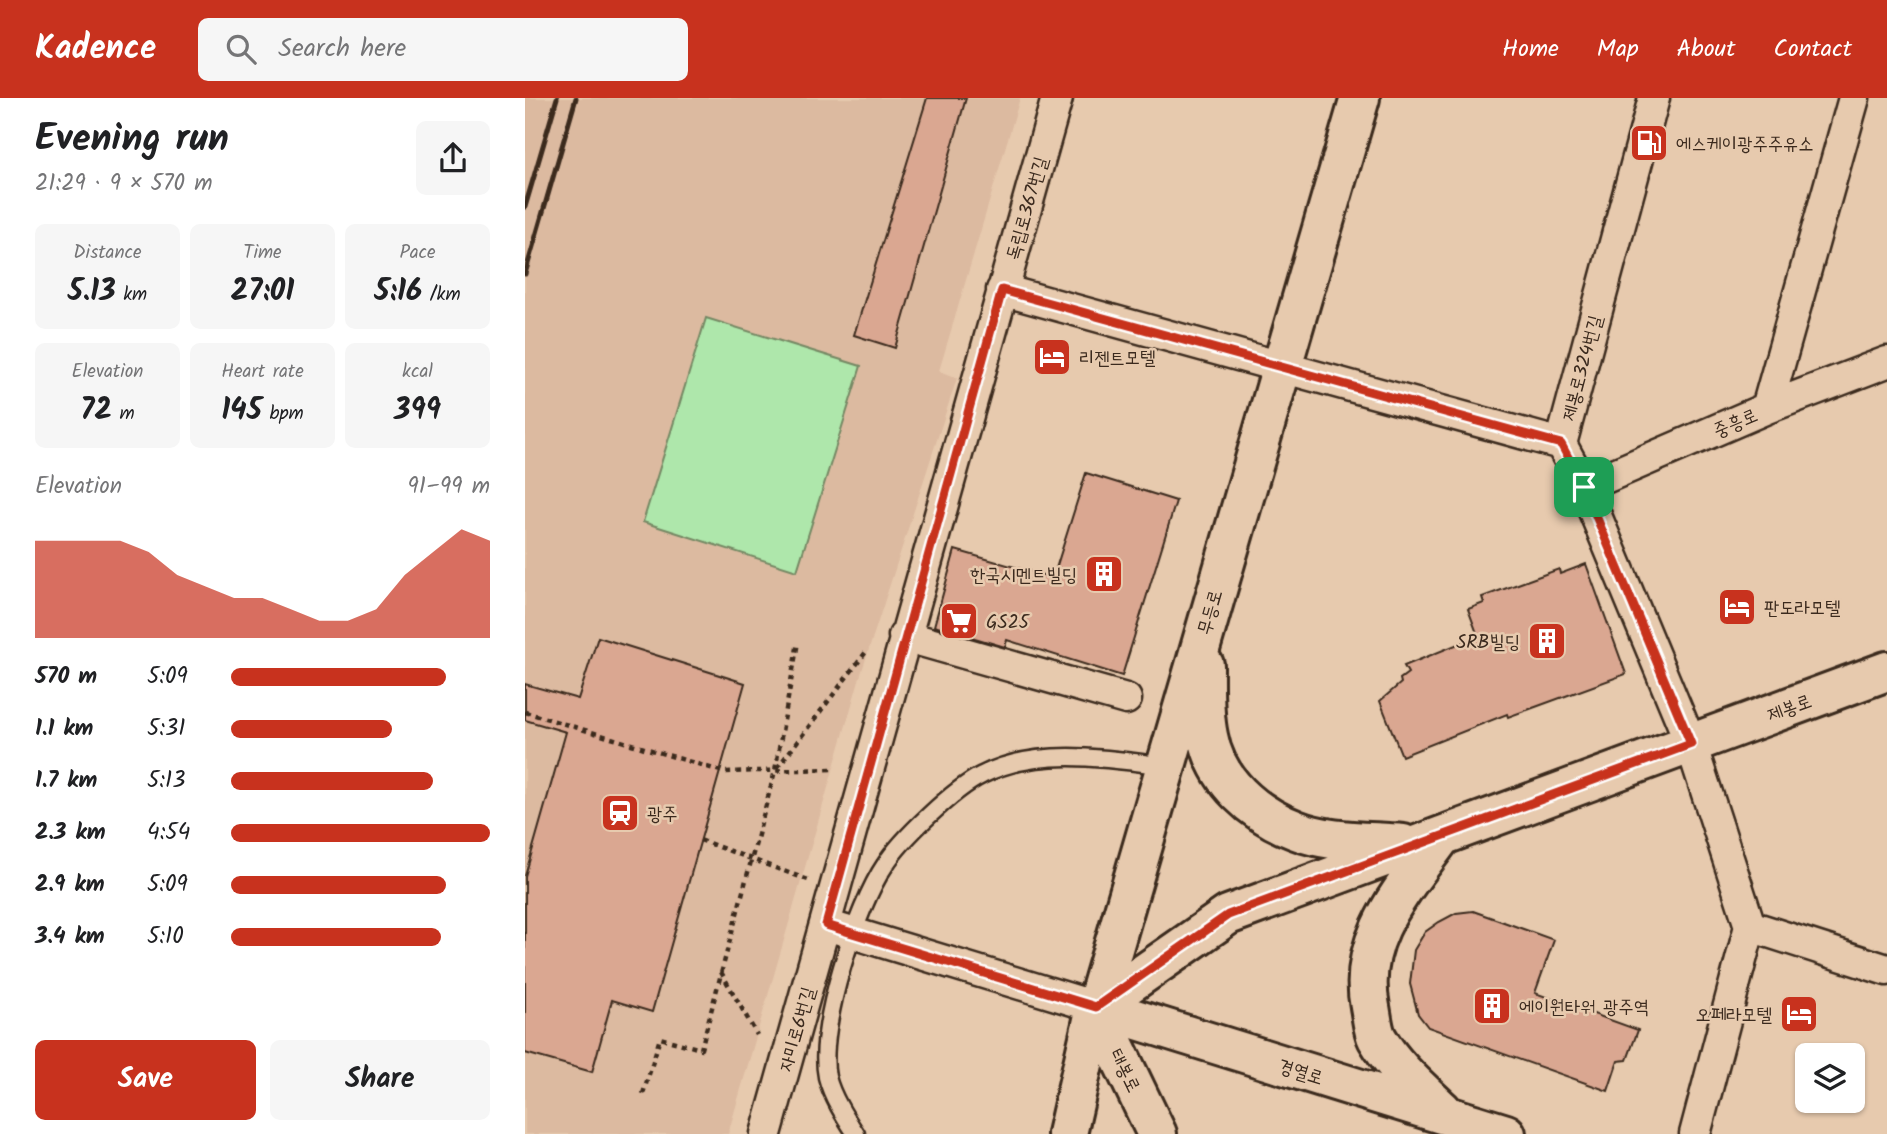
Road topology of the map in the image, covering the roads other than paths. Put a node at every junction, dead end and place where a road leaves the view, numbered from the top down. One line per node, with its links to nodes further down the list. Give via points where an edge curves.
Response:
1 (1056, 98): 5 (street, 독립로367번길)
2 (1360, 98): 7 (street, 무등로)
3 (1654, 98): 9 (street, 제봉로324번길)
4 (1854, 98): 8 (street)
5 (1002, 290): 7 (street); 12 (street, 독립로367번길)
6 (1887, 362): 8 (street, 중흥로)
7 (1281, 369): 9 (street); 11 (street, 무등로)
8 (1767, 408): 10 (street, 중흥로)
9 (1561, 444): 10 (street, 제봉로324번길)
10 (1584, 487): 15 (street, 제봉로324번길)
11 (1203, 633): 16 (street, 무등로); 17 (street, via 1208,736 1218,768 1237,792 1268,816 1298,831)
12 (904, 636): 14 (street); 19 (street, 독립로367번길, via 835,888)
13 (1887, 671): 15 (street, 제봉로)
14 (1126, 699)
15 (1691, 744): 17 (street, 제봉로); 18 (street)
16 (1165, 766): 19 (lane, via 1107,758 1048,758 981,775 919,827 884,865); 21 (street, 무등로)
17 (1429, 841): 21 (street, 제봉로, via 1228,915); 22 (street, via 1384,917 1367,960 1367,993 1376,1036 1403,1073)
18 (1750, 926): 20 (street); 27 (street)
19 (839, 929): 21 (street); 24 (street, 자미로6번길); 25 (lane, via 827,1077)
20 (1887, 970)
21 (1096, 1007): 22 (street, 경열로); 23 (street, 무등로); 26 (street, 태봉로)
22 (1476, 1128)
23 (1064, 1132)
24 (766, 1134)
25 (856, 1134)
26 (1157, 1134)
27 (1695, 1134)

